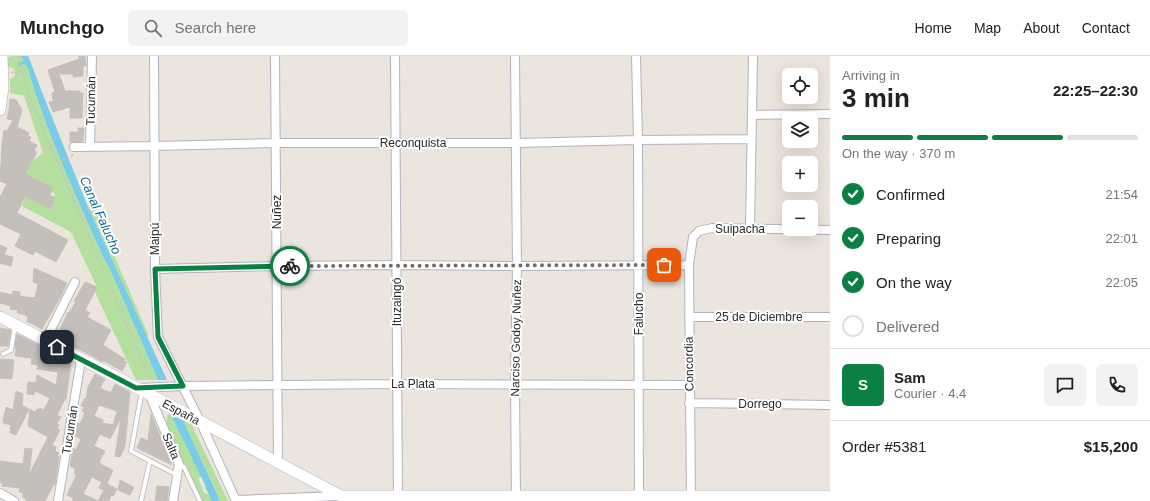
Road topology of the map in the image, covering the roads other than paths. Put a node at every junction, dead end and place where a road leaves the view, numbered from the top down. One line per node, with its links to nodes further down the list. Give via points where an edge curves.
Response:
1 (92, 56): 19 (street, Tucumán)
2 (154, 56): 17 (street, Maipú)
3 (275, 56): 14 (street, Nuñez)
4 (395, 56): 15 (street, Ituzaingó)
5 (515, 56): 16 (street, Narciso Godoy Nuñez)
6 (636, 56): 13 (street, Falucho)
7 (753, 56): 11 (street)
8 (2, 61): 9 (street, via 3,87)
9 (0, 110)
10 (830, 114): 11 (street)
11 (752, 115): 12 (street)
12 (751, 139): 13 (street, Reconquista); 20 (street)
13 (638, 140): 16 (street, Reconquista); 24 (street, Falucho)
14 (276, 143): 15 (street, Reconquista); 17 (street, Reconquista); 26 (street, Nuñez)
15 (396, 143): 16 (street, Reconquista); 23 (street, Ituzaingó)
16 (517, 143): 27 (street, Narciso Godoy Nuñez)
17 (155, 146): 19 (street, Reconquista); 28 (street, Maipú)
18 (74, 147): 19 (street, Reconquista)
19 (90, 147)
20 (750, 229): 21 (street, Suipacha); 22 (street, Suipacha, via 712,228)
21 (830, 230)
22 (699, 231): 25 (street, Concordia, via 693,237)
23 (396, 265): 26 (street); 27 (street); 37 (street, Ituzaingó)
24 (638, 265): 25 (street); 27 (street); 42 (street, Falucho)
25 (689, 265): 31 (street, Concordia)
26 (277, 266): 28 (street); 41 (street, Nuñez)
27 (517, 266): 38 (street, Narciso Godoy Nuñez)
28 (155, 269): 40 (street, Maipú, via 158,337)
29 (75, 282): 34 (street)
30 (0, 317): 33 (street, España)
31 (689, 317): 32 (street, 25 de Diciembre); 39 (street, Concordia)
32 (830, 317)
33 (15, 325): 34 (street, España); 35 (lane, via 11,350)
34 (45, 341): 36 (street, España)
35 (4, 354)
36 (81, 360): 43 (street, España); 59 (street, Tucumán)
37 (397, 384): 38 (street, La Plata); 41 (street, La Plata); 56 (street, Ituzaingó)
38 (515, 384): 42 (street, La Plata); 57 (street, Narciso Godoy Nuñez)
39 (689, 385): 42 (street, La Plata); 44 (street, Concordia)
40 (183, 386): 41 (street, La Plata); 43 (street, La Plata); 46 (street, Maipú)
41 (277, 386): 49 (street, Nuñez)
42 (639, 386): 54 (street, Falucho)
43 (145, 390): 46 (street, España); 47 (lane, via 131,451); 48 (street, Salta)
44 (690, 404): 45 (street, Dorrego); 55 (street, Concordia)
45 (830, 404)
46 (201, 423): 49 (street, España); 63 (street, Maipú)
47 (150, 461): 50 (lane); 60 (lane)
48 (178, 464): 50 (street, Salta); 62 (lane, via 184,467)
49 (278, 464): 52 (street, España)
50 (177, 475): 61 (street, Salta)
51 (0, 493): 58 (street)
52 (341, 496): 56 (street); 63 (street)
53 (830, 496): 55 (street)
54 (639, 498): 55 (street); 57 (street)
55 (691, 498)
56 (398, 499): 57 (street)
57 (516, 499)
58 (14, 501)
59 (58, 501)
60 (141, 501)
61 (173, 501)
62 (200, 501)
63 (235, 501)

